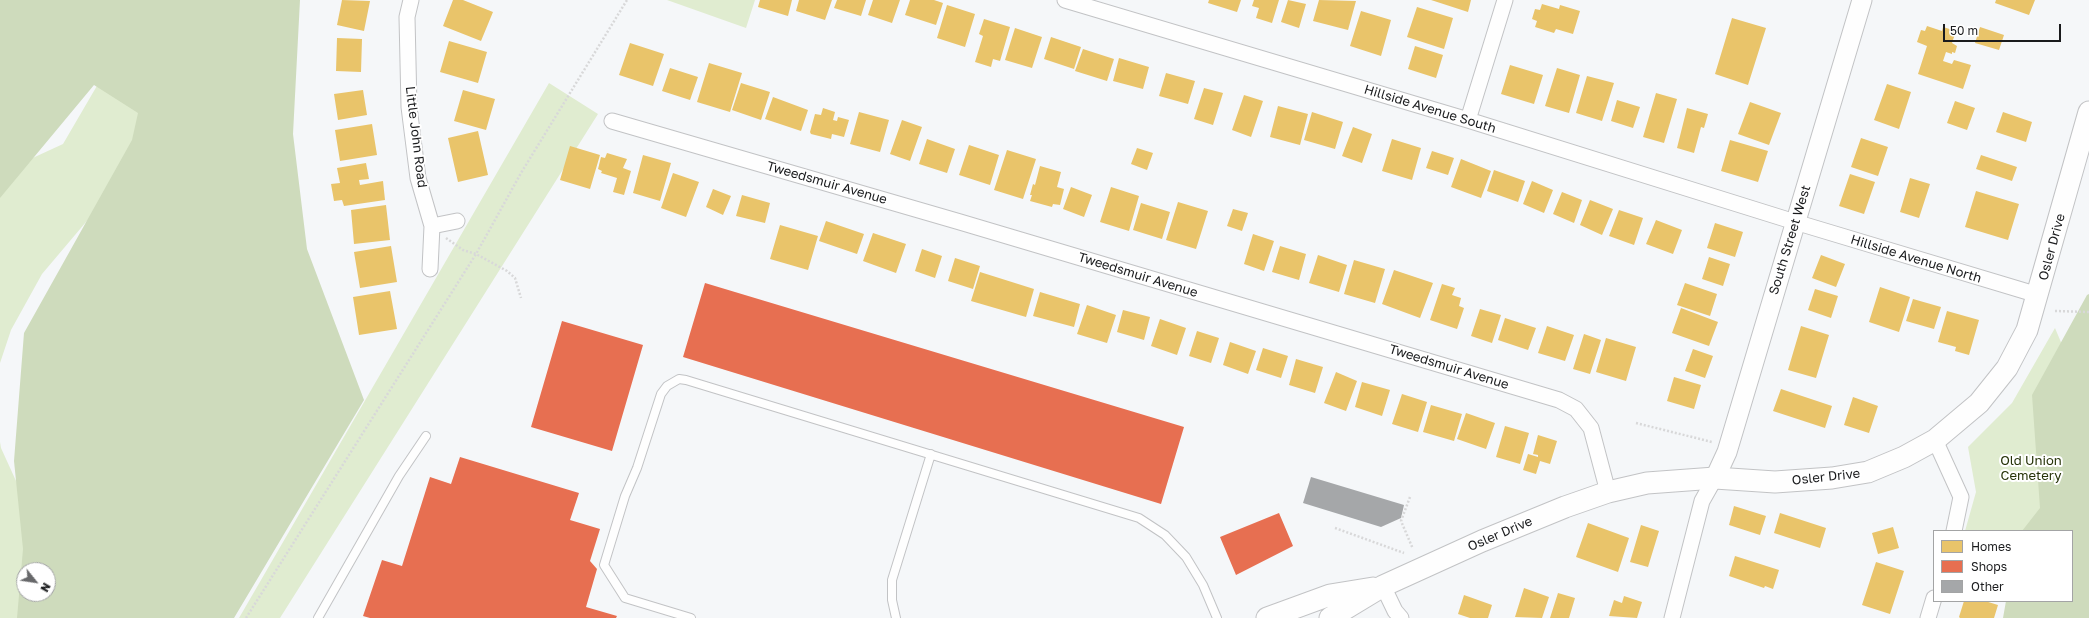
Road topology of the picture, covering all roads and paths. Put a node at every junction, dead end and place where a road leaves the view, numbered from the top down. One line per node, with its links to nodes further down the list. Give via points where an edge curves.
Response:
1 (411, 0): 11 (street, Little John Road, via 407,16 409,108 418,178)
2 (627, 0): 12 (path, via 521,173)
3 (1065, 0): 7 (street, Hillside Avenue South)
4 (1505, 0): 7 (street)
5 (1862, 0): 10 (street, South Street West)
6 (2089, 112): 14 (main road, Osler Drive)
7 (1468, 120): 10 (street, Hillside Avenue South)
8 (612, 121): 24 (street, Tweedsmuir Avenue, via 1558,400 1576,409 1591,428)
9 (457, 221): 11 (street)
10 (1795, 222): 14 (street, Hillside Avenue North); 23 (street, South Street West, via 1727,452)
11 (432, 227): 12 (path, via 463,250); 13 (street, Little John Road)
12 (476, 254): 15 (path, via 515,278); 32 (path)
13 (430, 269)
14 (2038, 295): 20 (main road, Osler Drive, via 2027,330 2007,368 1979,404)
15 (521, 298)
16 (2055, 311): 17 (path)
17 (2089, 312)
18 (1636, 423): 21 (path)
19 (426, 436): 33 (lane, via 399,476)
20 (1935, 440): 23 (main road, Osler Drive, via 1868,472 1832,478 1775,482); 27 (street, via 1961,497)
21 (1713, 442)
22 (930, 454): 34 (lane, via 686,380 672,382 661,394 604,565 625,598); 35 (lane, via 892,580 892,600); 36 (lane, via 1149,523 1173,541 1186,557 1204,585)
23 (1715, 478): 24 (main road, Osler Drive, via 1647,483); 40 (street, via 1702,502)
24 (1608, 492): 30 (main road, Osler Drive, via 1565,506)
25 (1410, 497): 28 (path, via 1401,521)
26 (1335, 528): 29 (path)
27 (1954, 530)
28 (1414, 549)
29 (1404, 553)
30 (1383, 586): 37 (main road, Osler Drive, via 1330,595); 38 (main road, Osler Drive); 39 (street)
31 (1933, 601): 41 (street)
32 (246, 618)
33 (318, 618)
34 (691, 618)
35 (896, 618)
36 (1218, 618)
37 (1267, 618)
38 (1330, 618)
39 (1401, 618)
40 (1672, 618)
41 (1928, 618)

